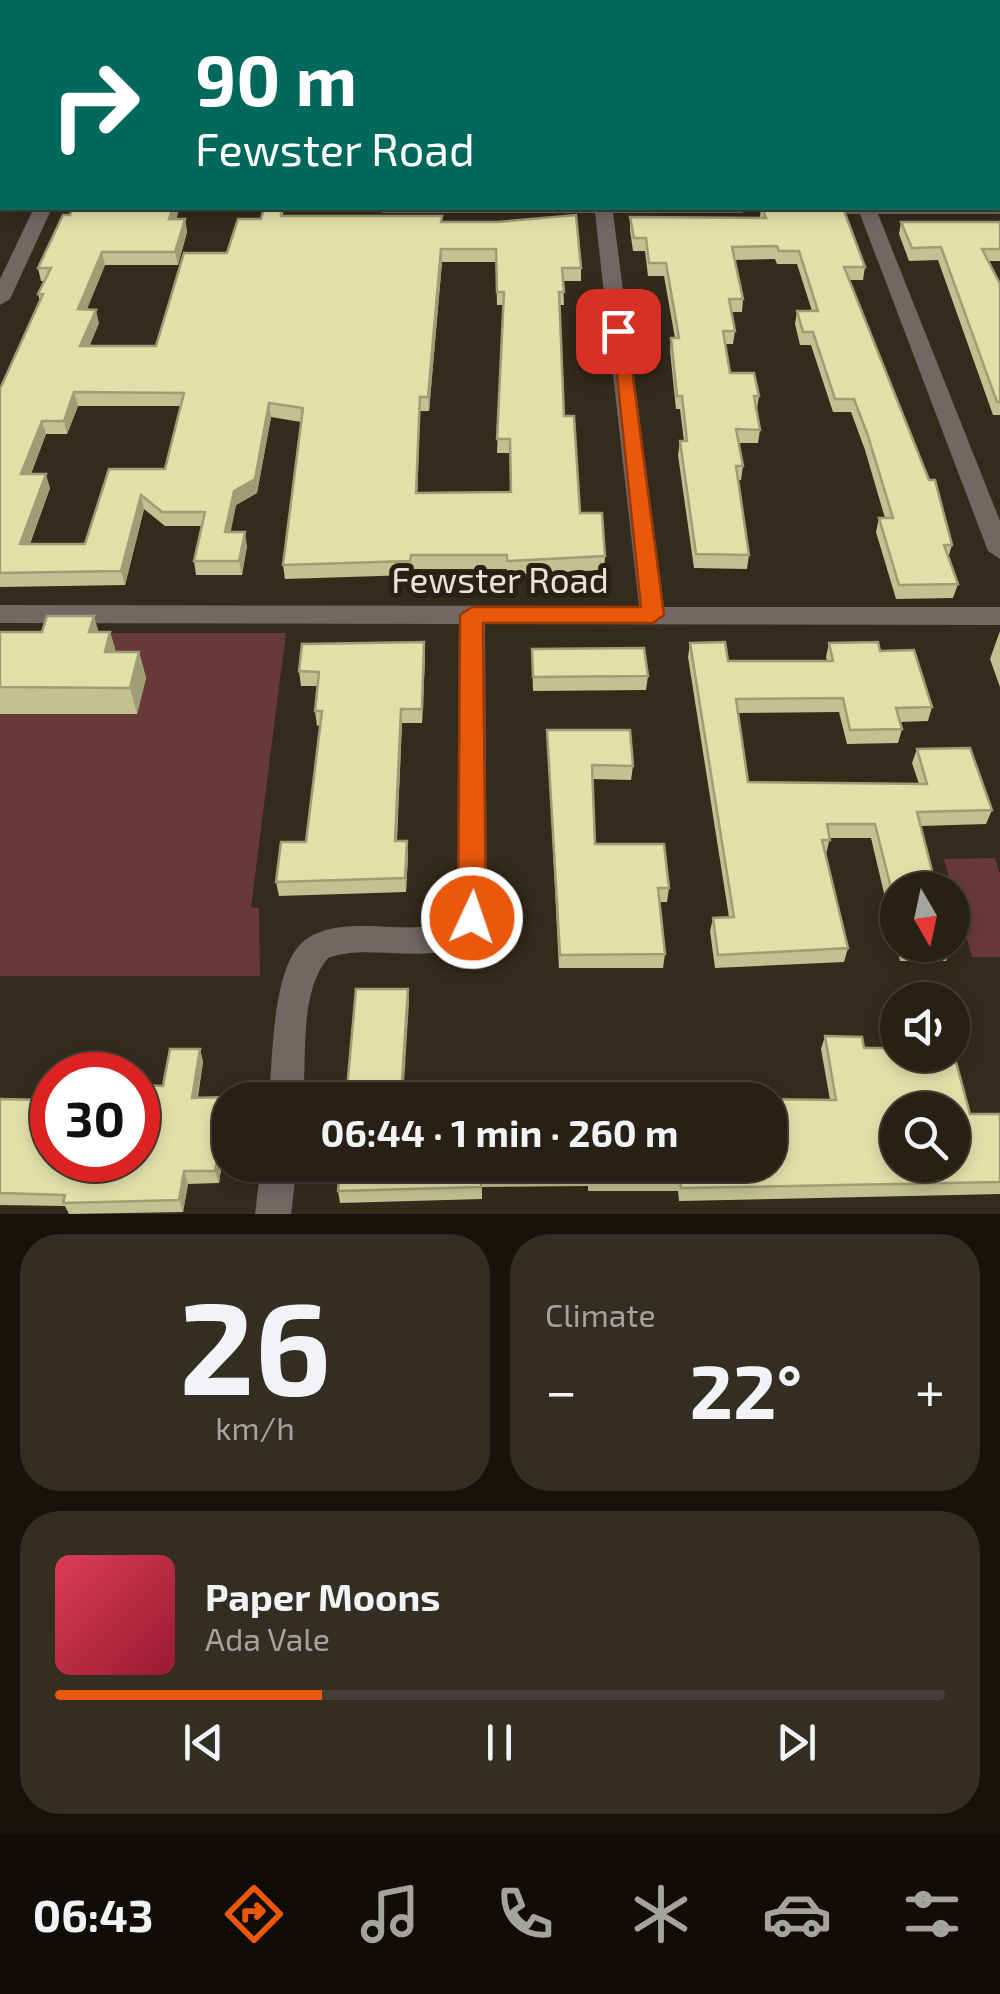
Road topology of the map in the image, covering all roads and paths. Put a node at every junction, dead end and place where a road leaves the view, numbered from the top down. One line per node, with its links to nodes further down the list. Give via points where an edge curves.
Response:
1 (42, 210): 6 (street)
2 (603, 210): 10 (street)
3 (753, 210): 5 (street)
4 (869, 210): 7 (street)
5 (766, 211)
6 (0, 298)
7 (1000, 551)
8 (0, 614): 9 (street, Fewster Road)
9 (472, 615): 10 (street, Fewster Road); 12 (street, via 472,918 445,940 328,942 309,955 300,976)
10 (653, 615): 11 (street, Fewster Road)
11 (1000, 616)
12 (288, 1082)
13 (277, 1182): 14 (street)
14 (273, 1214)

